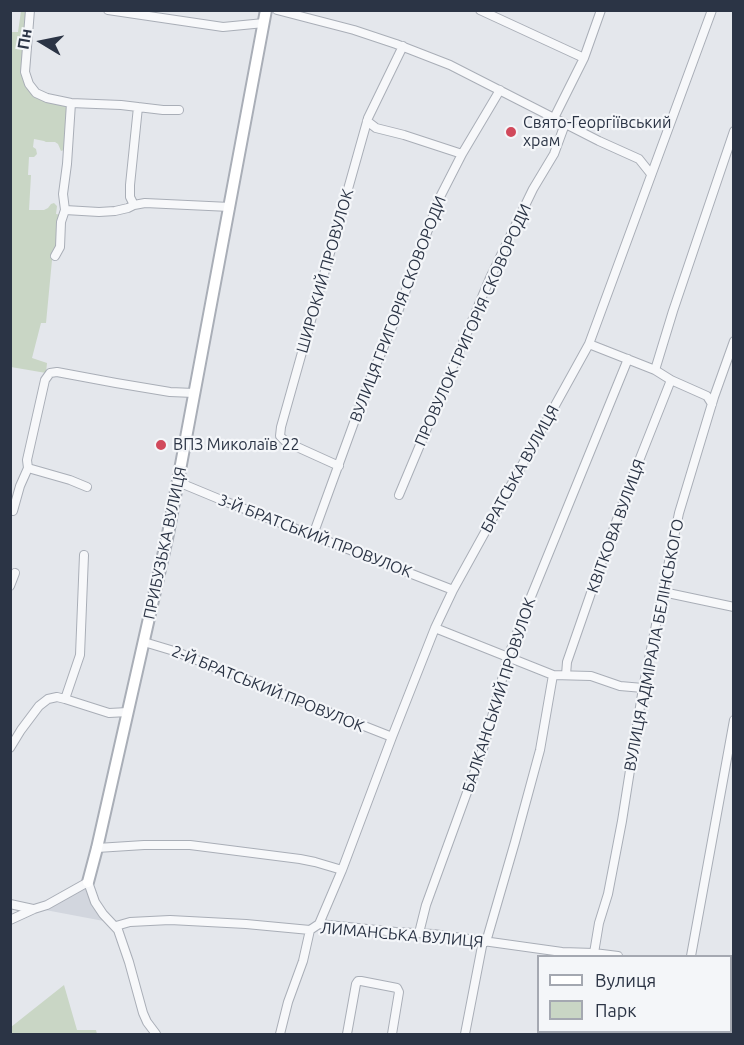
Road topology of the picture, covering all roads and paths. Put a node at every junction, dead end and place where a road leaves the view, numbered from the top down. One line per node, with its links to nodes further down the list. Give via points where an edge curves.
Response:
1 (30, 10): 12 (street, via 27,80 41,96)
2 (108, 10): 8 (street, via 223,27)
3 (266, 10): 8 (street, ПРИБУЗЬКА ВУЛИЦЯ)
4 (278, 10): 9 (street)
5 (480, 10): 10 (street)
6 (601, 10): 10 (street)
7 (712, 10): 20 (street, БРАТСЬКА ВУЛИЦЯ)
8 (264, 23): 24 (street, ПРИБУЗЬКА ВУЛИЦЯ)
9 (403, 46): 11 (street, via 450,64); 16 (street, ШИРОКИЙ ПРОВУЛОК)
10 (584, 58): 15 (street)
11 (500, 90): 15 (street); 19 (street, ВУЛИЦЯ ГРИГОРІЯ СКОВОРОДИ)
12 (71, 103): 13 (street); 25 (street)
13 (138, 107): 14 (street); 23 (street, via 129,185)
14 (179, 110)
15 (554, 118): 17 (street)
16 (367, 121): 19 (street, via 376,129); 34 (street, ШИРОКИЙ ПРОВУЛОК, via 280,433 286,442)
17 (565, 124): 21 (street); 38 (street, ПРОВУЛОК ГРИГОРІЯ СКОВОРОДИ, via 554,154 490,278)
18 (734, 131): 30 (street)
19 (462, 154): 34 (street, ВУЛИЦЯ ГРИГОРІЯ СКОВОРОДИ, via 436,207)
20 (659, 155): 21 (street); 22 (street, БРАТСЬКА ВУЛИЦЯ)
21 (639, 159): 22 (street)
22 (651, 174): 28 (street, БРАТСЬКА ВУЛИЦЯ)
23 (134, 205): 24 (street); 25 (street, via 99,213)
24 (230, 207): 32 (street, ПРИБУЗЬКА ВУЛИЦЯ)
25 (64, 210): 26 (street, via 60,247)
26 (55, 256)
27 (734, 341): 33 (street, ВУЛИЦЯ АДМІРАЛА БЕЛІНСЬКОГО)
28 (589, 344): 29 (street); 44 (street, БРАТСЬКА ВУЛИЦЯ)
29 (628, 359): 30 (street); 49 (street, БАЛКАНСЬКИЙ ПРОВУЛОК)
30 (656, 370): 31 (street)
31 (671, 380): 33 (street, via 707,396); 51 (street, КВІТКОВА ВУЛИЦЯ, via 629,486 567,662)
32 (194, 393): 35 (street, via 50,373 45,380); 36 (street, ПРИБУЗЬКА ВУЛИЦЯ)
33 (712, 404): 45 (street, ВУЛИЦЯ АДМІРАЛА БЕЛІНСЬКОГО, via 679,513)
34 (339, 466): 40 (street, ВУЛИЦЯ ГРИГОРІЯ СКОВОРОДИ)
35 (28, 468): 37 (street); 39 (street)
36 (178, 482): 40 (street, 3-Й БРАТСЬКИЙ ПРОВУЛОК); 48 (street, ПРИБУЗЬКА ВУЛИЦЯ)
37 (87, 487)
38 (399, 495)
39 (13, 511)
40 (313, 535): 44 (street, 3-Й БРАТСЬКИЙ ПРОВУЛОК)
41 (84, 555): 53 (street, via 80,655)
42 (15, 573): 43 (street)
43 (10, 586)
44 (453, 590): 47 (street, БРАТСЬКА ВУЛИЦЯ)
45 (663, 592): 46 (street); 52 (street, ВУЛИЦЯ АДМІРАЛА БЕЛІНСЬКОГО)
46 (734, 607)
47 (435, 628): 49 (street); 56 (street, БРАТСЬКА ВУЛИЦЯ)
48 (144, 642): 54 (street, ПРИБУЗЬКА ВУЛИЦЯ); 56 (street, 2-Й БРАТСЬКИЙ ПРОВУЛОК)
49 (508, 657): 50 (street); 67 (street, БАЛКАНСЬКИЙ ПРОВУЛОК, via 485,743)
50 (554, 675): 51 (street); 68 (street, via 540,750)
51 (566, 675): 52 (street, via 591,675 621,686)
52 (643, 688): 69 (street, ВУЛИЦЯ АДМІРАЛА БЕЛІНСЬКОГО, via 622,821)
53 (65, 699): 54 (street, via 104,712); 57 (street, via 44,700)
54 (128, 712): 58 (street, ПРИБУЗЬКА ВУЛИЦЯ)
55 (734, 720): 71 (street)
56 (392, 738): 59 (street, БРАТСЬКА ВУЛИЦЯ)
57 (10, 748)
58 (98, 848): 59 (street, via 190,845 300,859); 60 (street, ПРИБУЗЬКА ВУЛИЦЯ)
59 (342, 870): 64 (street, БРАТСЬКА ВУЛИЦЯ)
60 (88, 882): 62 (street); 65 (street, via 95,902)
61 (10, 904): 62 (street)
62 (34, 909): 63 (street)
63 (10, 920)
64 (319, 924): 66 (street, ЛИМАНСЬКА ВУЛИЦЯ); 67 (street, ЛИМАНСЬКА ВУЛИЦЯ)
65 (116, 926): 66 (street, ЛИМАНСЬКА ВУЛИЦЯ, via 170,920); 72 (street, via 143,1013)
66 (310, 930): 73 (street)
67 (419, 933): 68 (street, ЛИМАНСЬКА ВУЛИЦЯ)
68 (485, 941): 69 (street, ЛИМАНСЬКА ВУЛИЦЯ); 76 (street)
69 (594, 953): 70 (street, ЛИМАНСЬКА ВУЛИЦЯ)
70 (606, 955)
71 (691, 955)
72 (156, 1035)
73 (280, 1035)
74 (347, 1035): 75 (street, via 357,981 397,988)
75 (392, 1035)
76 (465, 1035)

